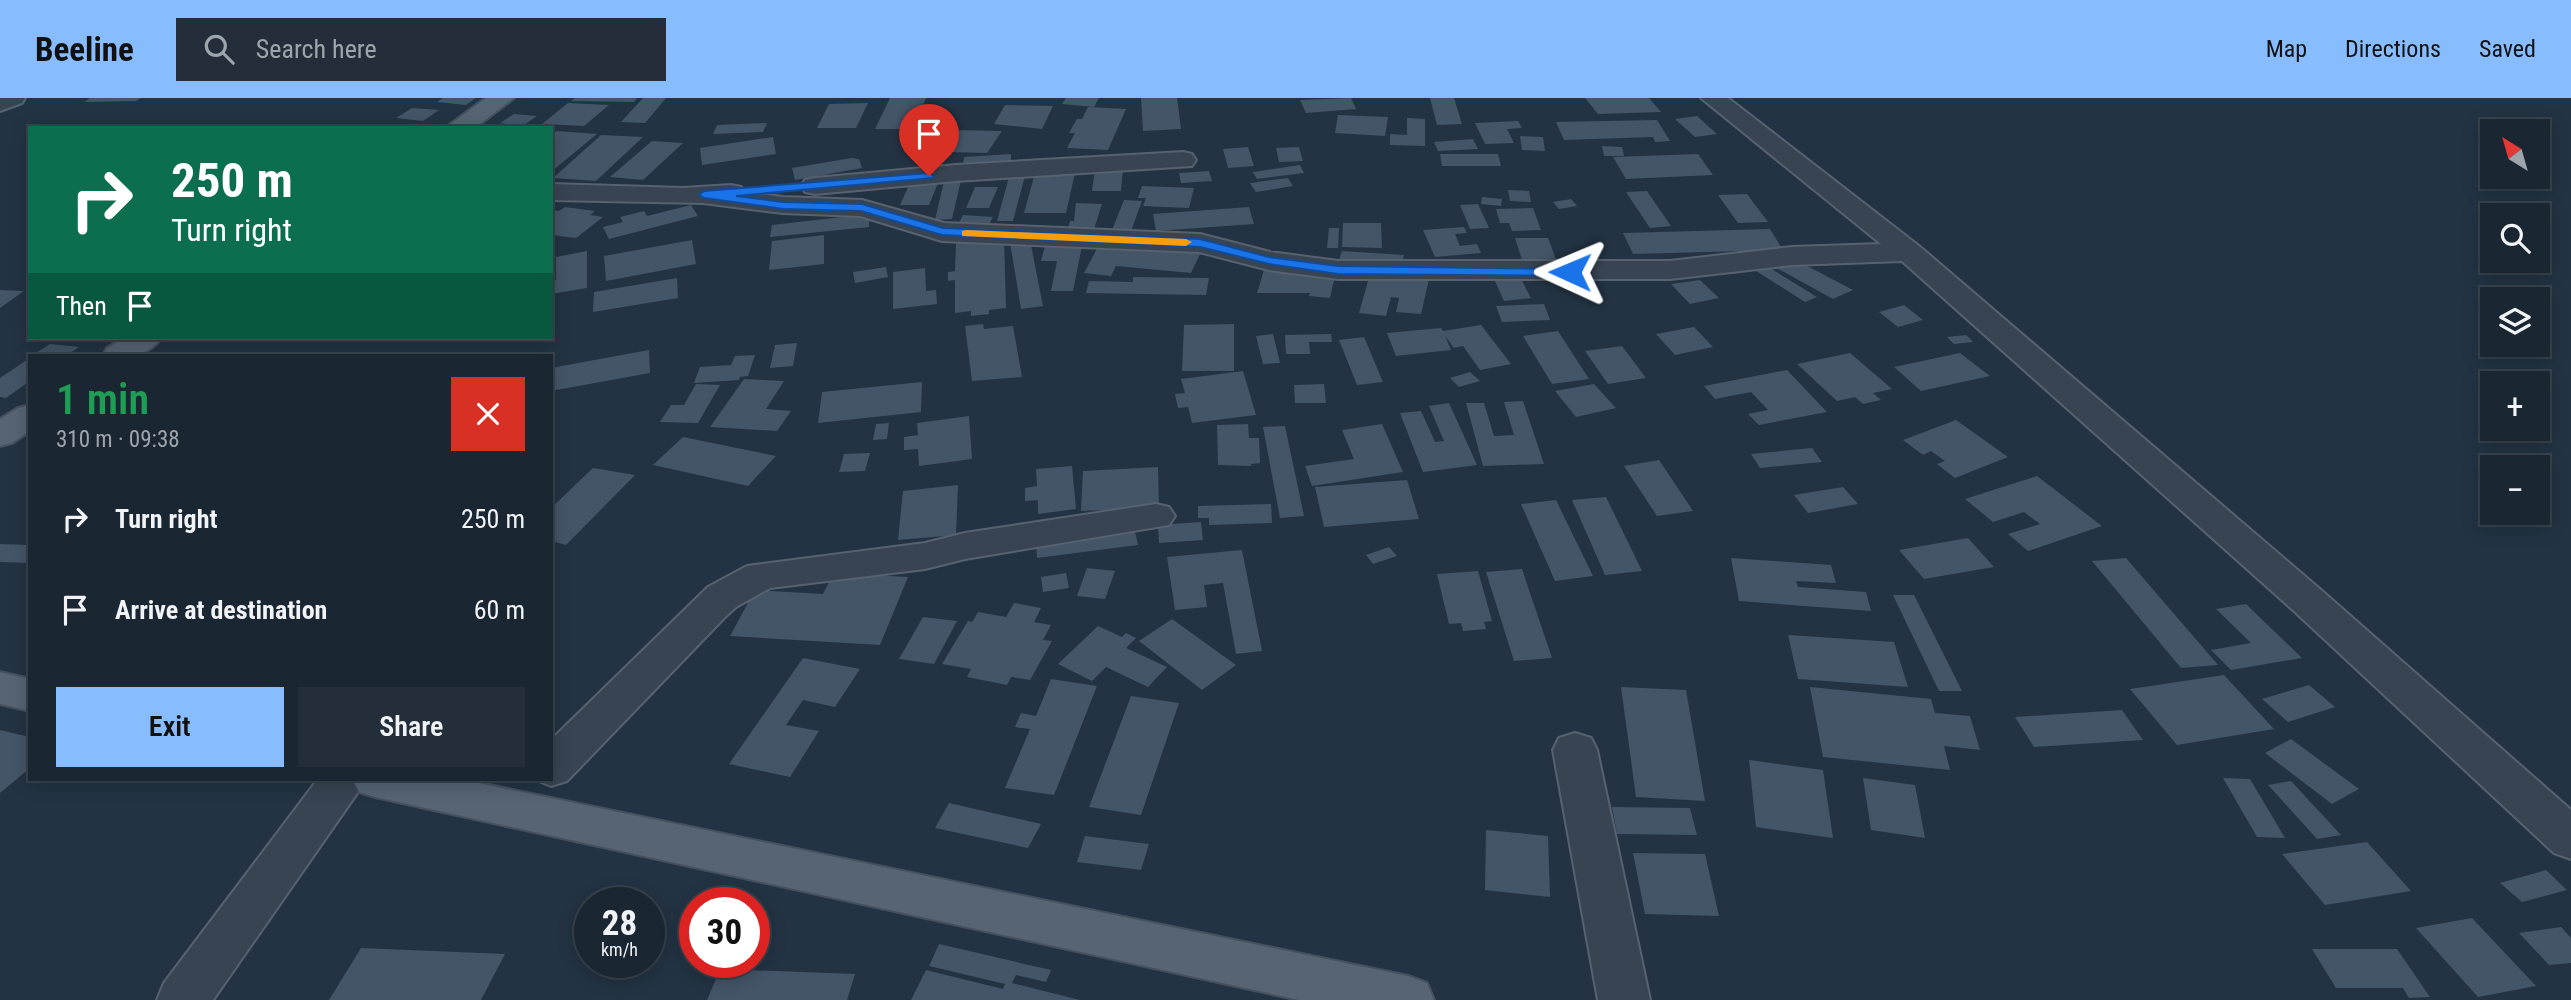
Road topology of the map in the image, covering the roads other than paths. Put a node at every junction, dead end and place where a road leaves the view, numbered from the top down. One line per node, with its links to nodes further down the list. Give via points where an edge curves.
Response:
1 (13, 98): 4 (street)
2 (502, 98): 5 (main road)
3 (1713, 98): 9 (street)
4 (0, 104)
5 (461, 126)
6 (1183, 160): 8 (street, via 956,173)
7 (553, 192): 8 (street)
8 (704, 195): 9 (street, via 862,208 942,232 1200,243 1269,261 1338,270 1670,270 1792,256)
9 (1909, 252): 22 (street, via 2307,600)
10 (142, 340): 11 (main road)
11 (121, 354)
12 (28, 416): 13 (main road)
13 (0, 435)
14 (1156, 516): 18 (street, via 925,556 761,576 711,607)
15 (0, 688): 16 (main road)
16 (28, 695)
17 (1575, 750): 25 (street)
18 (553, 766)
19 (343, 781): 23 (street)
20 (394, 781): 21 (main road)
21 (526, 794): 24 (main road)
22 (2571, 839)
23 (183, 1000)
24 (1408, 1000)
25 (1624, 1000)

